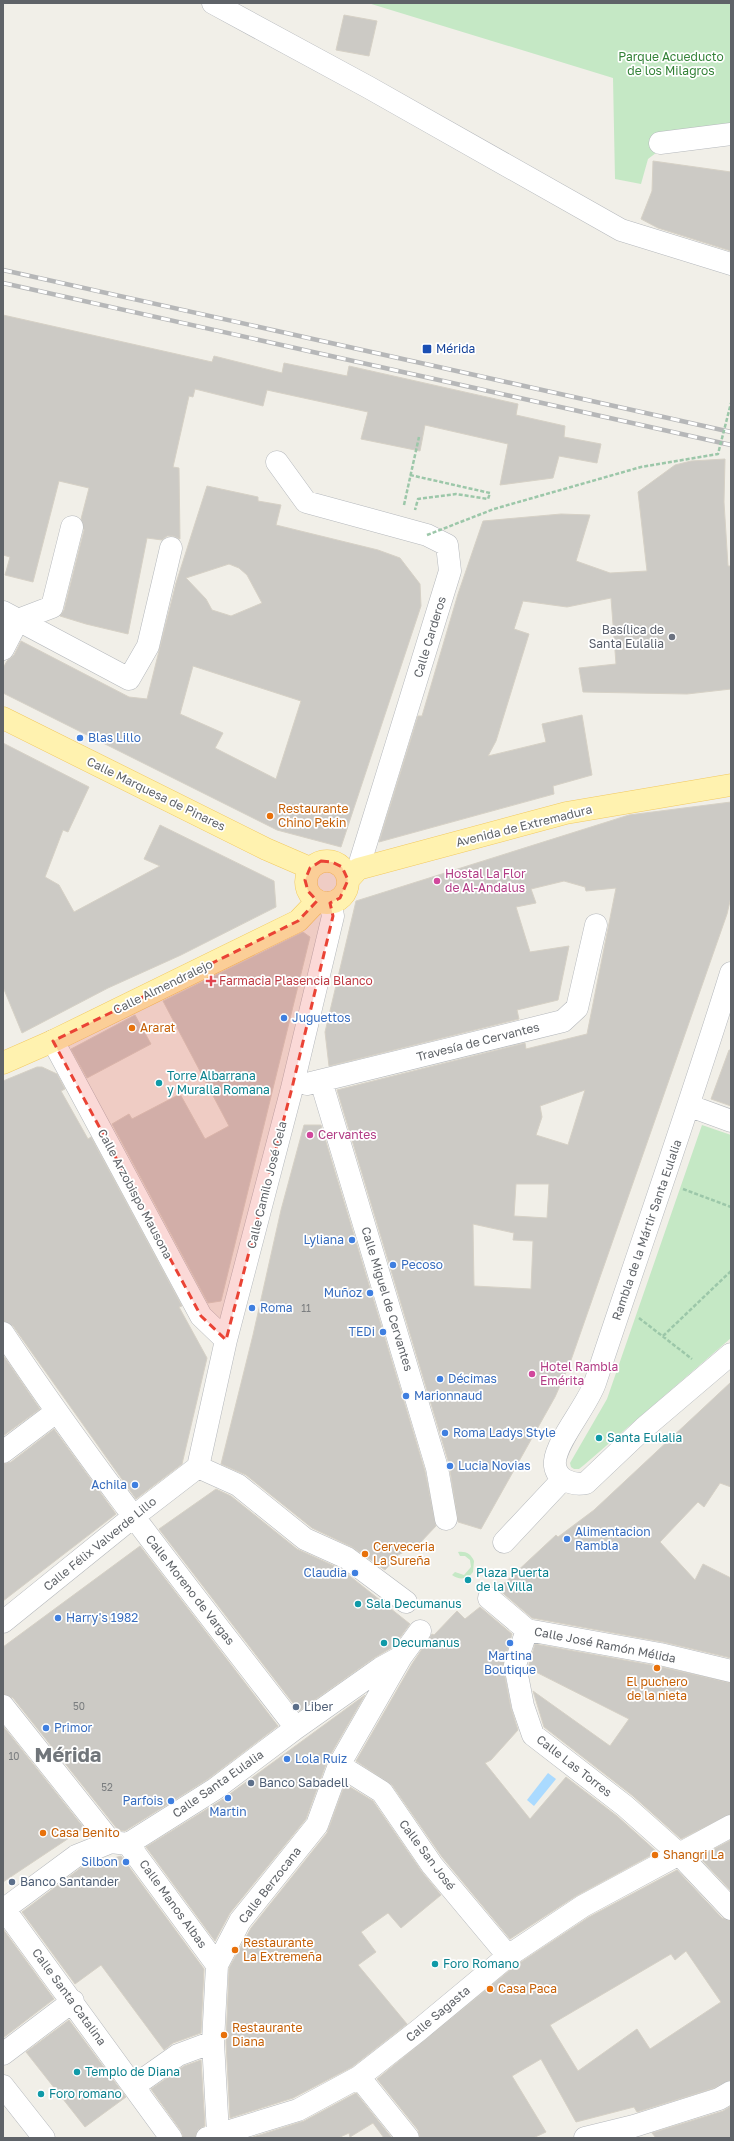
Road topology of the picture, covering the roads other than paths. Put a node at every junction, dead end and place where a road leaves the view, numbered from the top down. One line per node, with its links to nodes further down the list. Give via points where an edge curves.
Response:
1 (213, 3): 4 (street, via 621,230)
2 (731, 134): 3 (street)
3 (660, 143)
4 (731, 264)
5 (277, 462): 13 (street, Calle Carderos, via 306,502 427,535 447,545 450,571)
6 (72, 527): 8 (street, via 52,607)
7 (171, 548): 8 (street, via 148,646 129,679)
8 (10, 616): 9 (street)
9 (3, 649)
10 (3, 718): 12 (main road, Calle Marquesa de Pinares, via 259,846)
11 (731, 785): 13 (main road, Avenida de Extremadura, via 566,813)
12 (310, 868): 13 (main road, via 321,861 332,862); 14 (main road, via 306,880 308,891)
13 (353, 875): 14 (main road, via 340,898)
14 (323, 902): 17 (main road, Calle Almendralejo, via 298,921); 20 (street, Calle Camilo José Cela, via 333,916)
15 (596, 925): 19 (street, Travesía de Cervantes, via 577,1008 563,1021)
16 (731, 973): 21 (street, Rambla de la Mártir Santa Eulalia)
17 (53, 1042): 18 (main road, Calle Almendralejo); 24 (street, Calle Arzobispo Mausona, via 201,1316)
18 (3, 1063)
19 (321, 1081): 20 (street, Travesía de Cervantes); 31 (street, Calle Miguel de Cervantes, via 437,1468)
20 (292, 1088): 24 (street, Calle Camilo José Cela)
21 (690, 1106): 22 (street); 29 (street, Rambla de la Mártir Santa Eulalia, via 593,1389 559,1449 555,1462 556,1471)
22 (731, 1121)
23 (3, 1333): 26 (street, Calle Moreno de Vargas)
24 (226, 1340): 28 (street, Calle Camilo José Cela)
25 (722, 1366): 29 (street, via 644,1428 586,1483 570,1483)
26 (56, 1412): 27 (street); 30 (street, Calle Moreno de Vargas)
27 (3, 1452)
28 (198, 1467): 30 (street, Calle Félix Valverde Lillo); 34 (street, via 238,1485 305,1539 346,1558)
29 (563, 1479): 32 (street)
30 (133, 1516): 35 (street, Calle Félix Valverde Lillo); 41 (street, Calle Moreno de Vargas)
31 (446, 1519)
32 (504, 1542)
33 (489, 1598): 36 (street, Calle José Ramón Mélida)
34 (406, 1602)
35 (3, 1622)
36 (527, 1630): 39 (street, Calle José Ramón Mélida, via 660,1654); 45 (street, Calle Las Torres, via 515,1665 523,1706 533,1735 625,1806)
37 (420, 1631): 38 (street, Calle Santa Eulalia)
38 (401, 1657): 41 (street, Calle Santa Eulalia, via 381,1668); 42 (street, Calle Berzocana)
39 (731, 1671)
40 (3, 1706): 44 (street, Calle Manos Albas)
41 (296, 1728): 44 (street, Calle Santa Eulalia, via 214,1789)
42 (338, 1765): 48 (street, Calle San José, via 382,1792 432,1865); 49 (street, Calle Berzocana, via 317,1825 240,1921)
43 (731, 1826): 45 (street, Calle Sagasta)
44 (120, 1843): 47 (street, Calle Santa Eulalia, via 76,1856); 49 (street, Calle Manos Albas)
45 (679, 1854): 46 (street, Calle Las Torres); 48 (street, Calle Sagasta, via 583,1906)
46 (731, 1909)
47 (4, 1910): 50 (street, Calle Santa Catalina)
48 (508, 1956): 53 (street, Calle Sagasta)
49 (217, 1965): 51 (street, Calle Berzocana)
50 (73, 2002): 52 (street); 55 (street, Calle Santa Catalina)
51 (213, 2042): 55 (street, via 178,2055); 58 (street, Calle Berzocana)
52 (3, 2054)
53 (359, 2077): 58 (street, Calle Sagasta, via 298,2110); 61 (street)
54 (3, 2086): 59 (street)
55 (134, 2086): 60 (street, Calle Santa Catalina)
56 (731, 2092): 57 (street)
57 (639, 2132): 62 (street)
58 (212, 2136)
59 (44, 2138)
60 (171, 2138)
61 (408, 2138)
62 (585, 2138)

